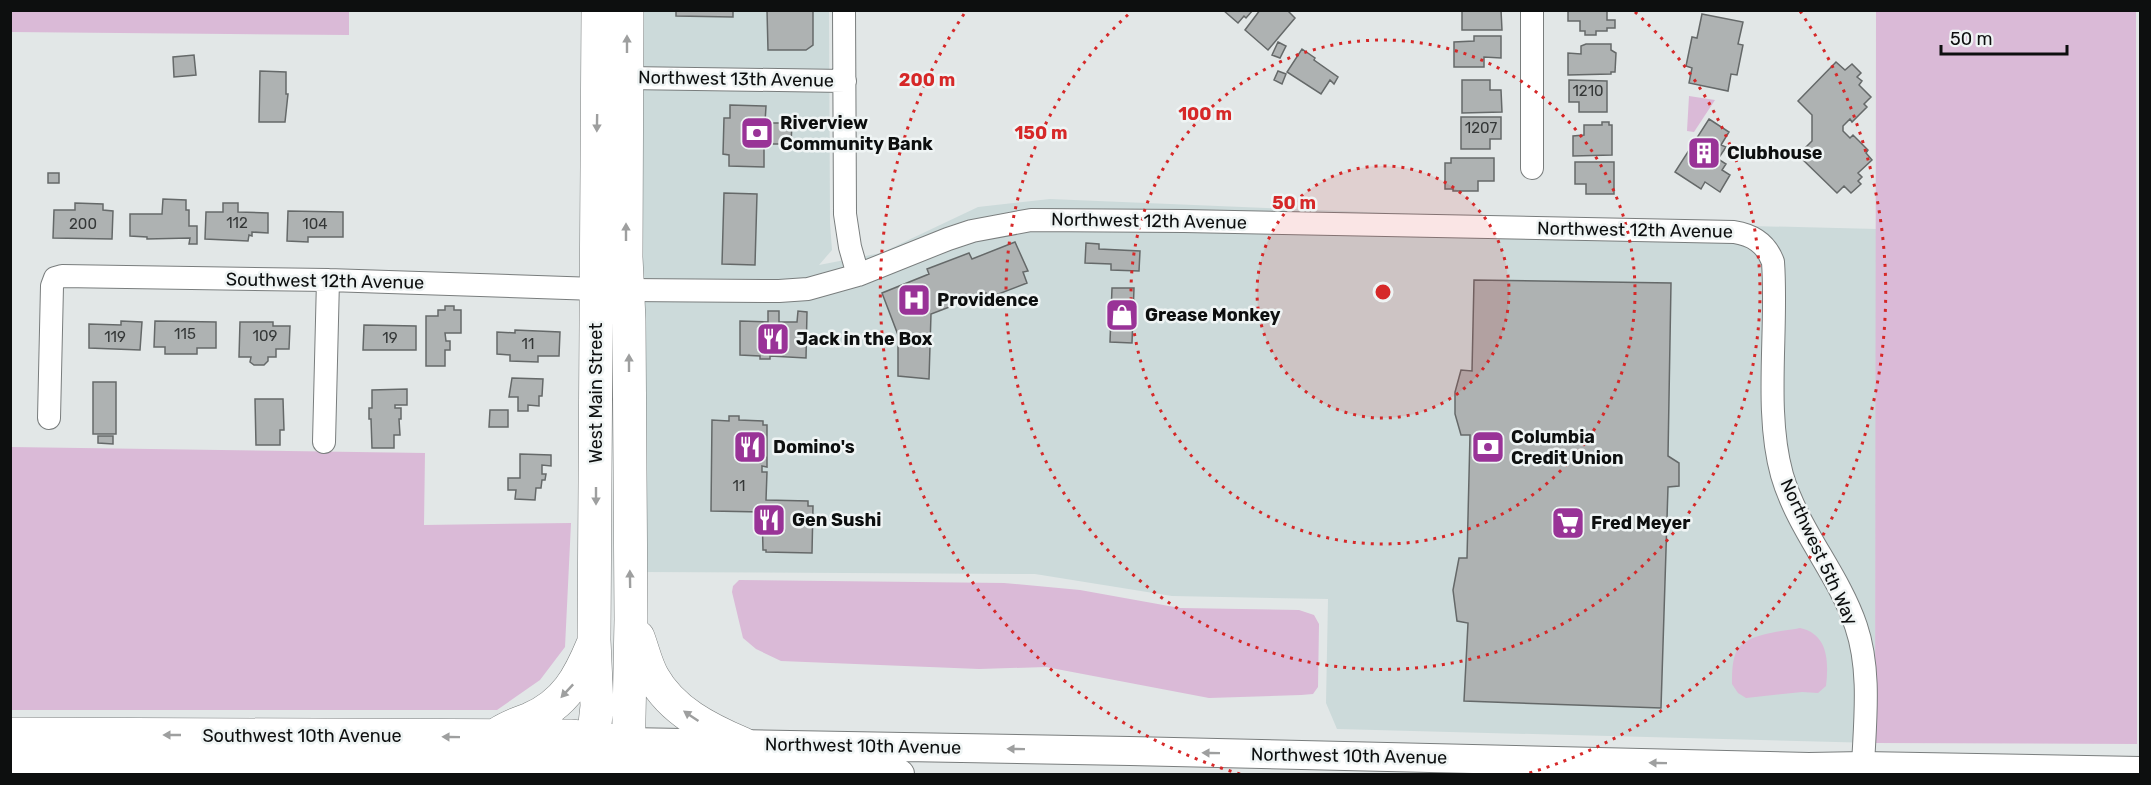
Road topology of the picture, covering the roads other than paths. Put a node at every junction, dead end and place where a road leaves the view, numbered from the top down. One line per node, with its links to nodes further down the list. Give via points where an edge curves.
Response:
1 (598, 10): 11 (highway, West Main Street, one-way to 11)
2 (627, 10): 5 (highway, West Main Street, one-way to 2)
3 (844, 10): 6 (street)
4 (1532, 10): 7 (street)
5 (627, 78): 6 (street, Northwest 13th Avenue); 12 (highway, West Main Street, one-way to 5)
6 (845, 81): 9 (street, via 846,214)
7 (1532, 168)
8 (1754, 237): 9 (street, Northwest 12th Avenue, via 1734,232 1030,220 972,231); 23 (street, Northwest 5th Way, via 1764,245 1773,262 1774,417 1782,475 1807,535 1856,626 1866,701)
9 (858, 275): 12 (street, Northwest 12th Avenue, via 808,289 779,291)
10 (328, 280): 11 (street, Southwest 12th Avenue); 13 (street, Southwest 12th Avenue, via 55,278); 14 (street)
11 (596, 289): 16 (highway, West Main Street, one-way to 16)
12 (627, 290): 15 (highway, West Main Street, one-way to 12)
13 (49, 418)
14 (324, 442)
15 (631, 619): 18 (highway, one-way to 15, via 713,731 668,699 652,676); 21 (highway, West Main Street)
16 (594, 640): 19 (highway, one-way to 19, via 572,687 546,709 512,724); 20 (highway, West Main Street, via 597,691)
17 (10, 734): 19 (highway, Southwest 10th Avenue, one-way to 17)
18 (742, 744): 21 (main road, Northwest 10th Avenue); 23 (main road, Northwest 10th Avenue, one-way to 18, via 1809,767)
19 (507, 760): 20 (highway, Southwest 10th Avenue, via 570,736); 22 (highway, Southwest 10th Avenue)
20 (591, 760): 21 (highway, Southwest 10th Avenue)
21 (628, 762): 25 (main road, Northwest 10th Avenue)
22 (10, 763)
23 (1863, 765): 24 (main road, Northwest 10th Avenue)
24 (2140, 771)
25 (706, 773): 26 (main road, Northwest 10th Avenue)
26 (900, 774)

